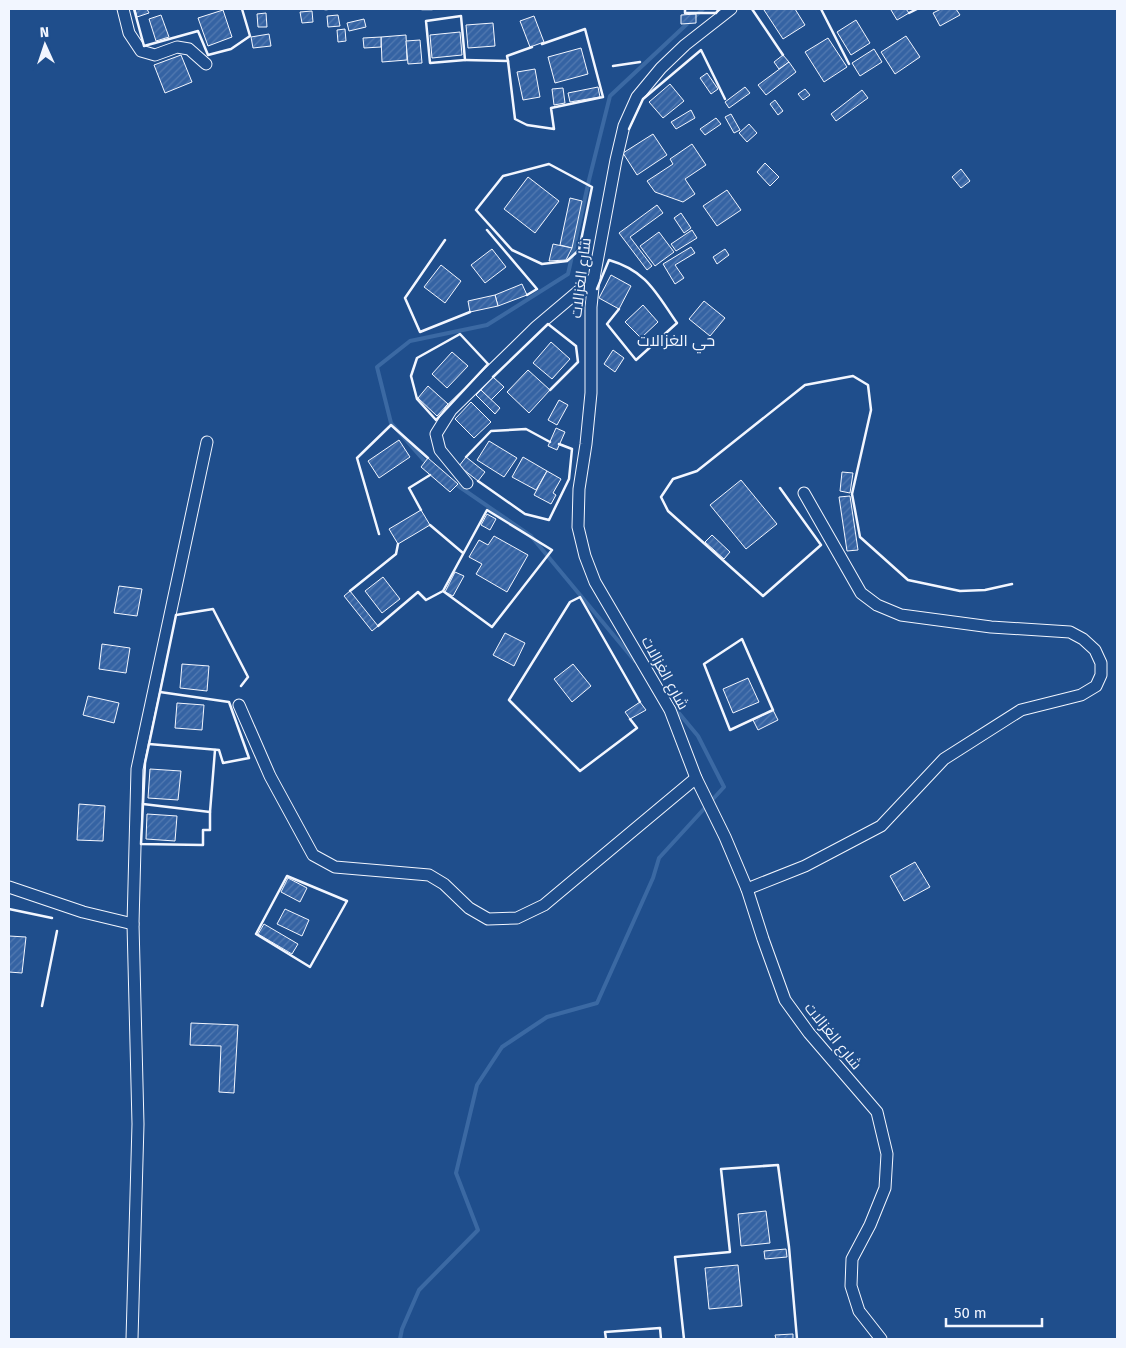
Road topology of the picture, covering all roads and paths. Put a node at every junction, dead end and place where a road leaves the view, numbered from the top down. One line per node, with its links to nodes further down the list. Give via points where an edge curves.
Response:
1 (123, 9): 3 (street, via 129,33 141,51 155,55 177,47 189,49)
2 (730, 9): 4 (street, شارع الغزالات, via 685,45 637,97 624,126)
3 (206, 64)
4 (594, 278): 6 (street, via 536,327 443,421 436,434 440,450); 9 (street, شارع الغزالات, via 591,393 579,489 578,527 595,582 670,710)
5 (206, 442): 12 (street, via 137,769)
6 (467, 482)
7 (804, 493): 11 (street, via 861,593 877,605 901,615 991,627 1070,632 1095,650 1101,662 1101,675 1096,686 1081,695 1021,710 944,759 881,826 804,866)
8 (239, 705): 9 (street, via 270,776 313,855 335,867 429,875 444,884 469,908 488,919 517,918 544,905)
9 (696, 778): 11 (street, شارع الغزالات)
10 (9, 887): 12 (street, via 83,912)
11 (747, 889): 14 (street, شارع الغزالات, via 785,1000 877,1112 887,1154 885,1188 852,1259 851,1286 858,1311)
12 (133, 924): 13 (street, via 138,1124)
13 (132, 1339)
14 (881, 1339)

